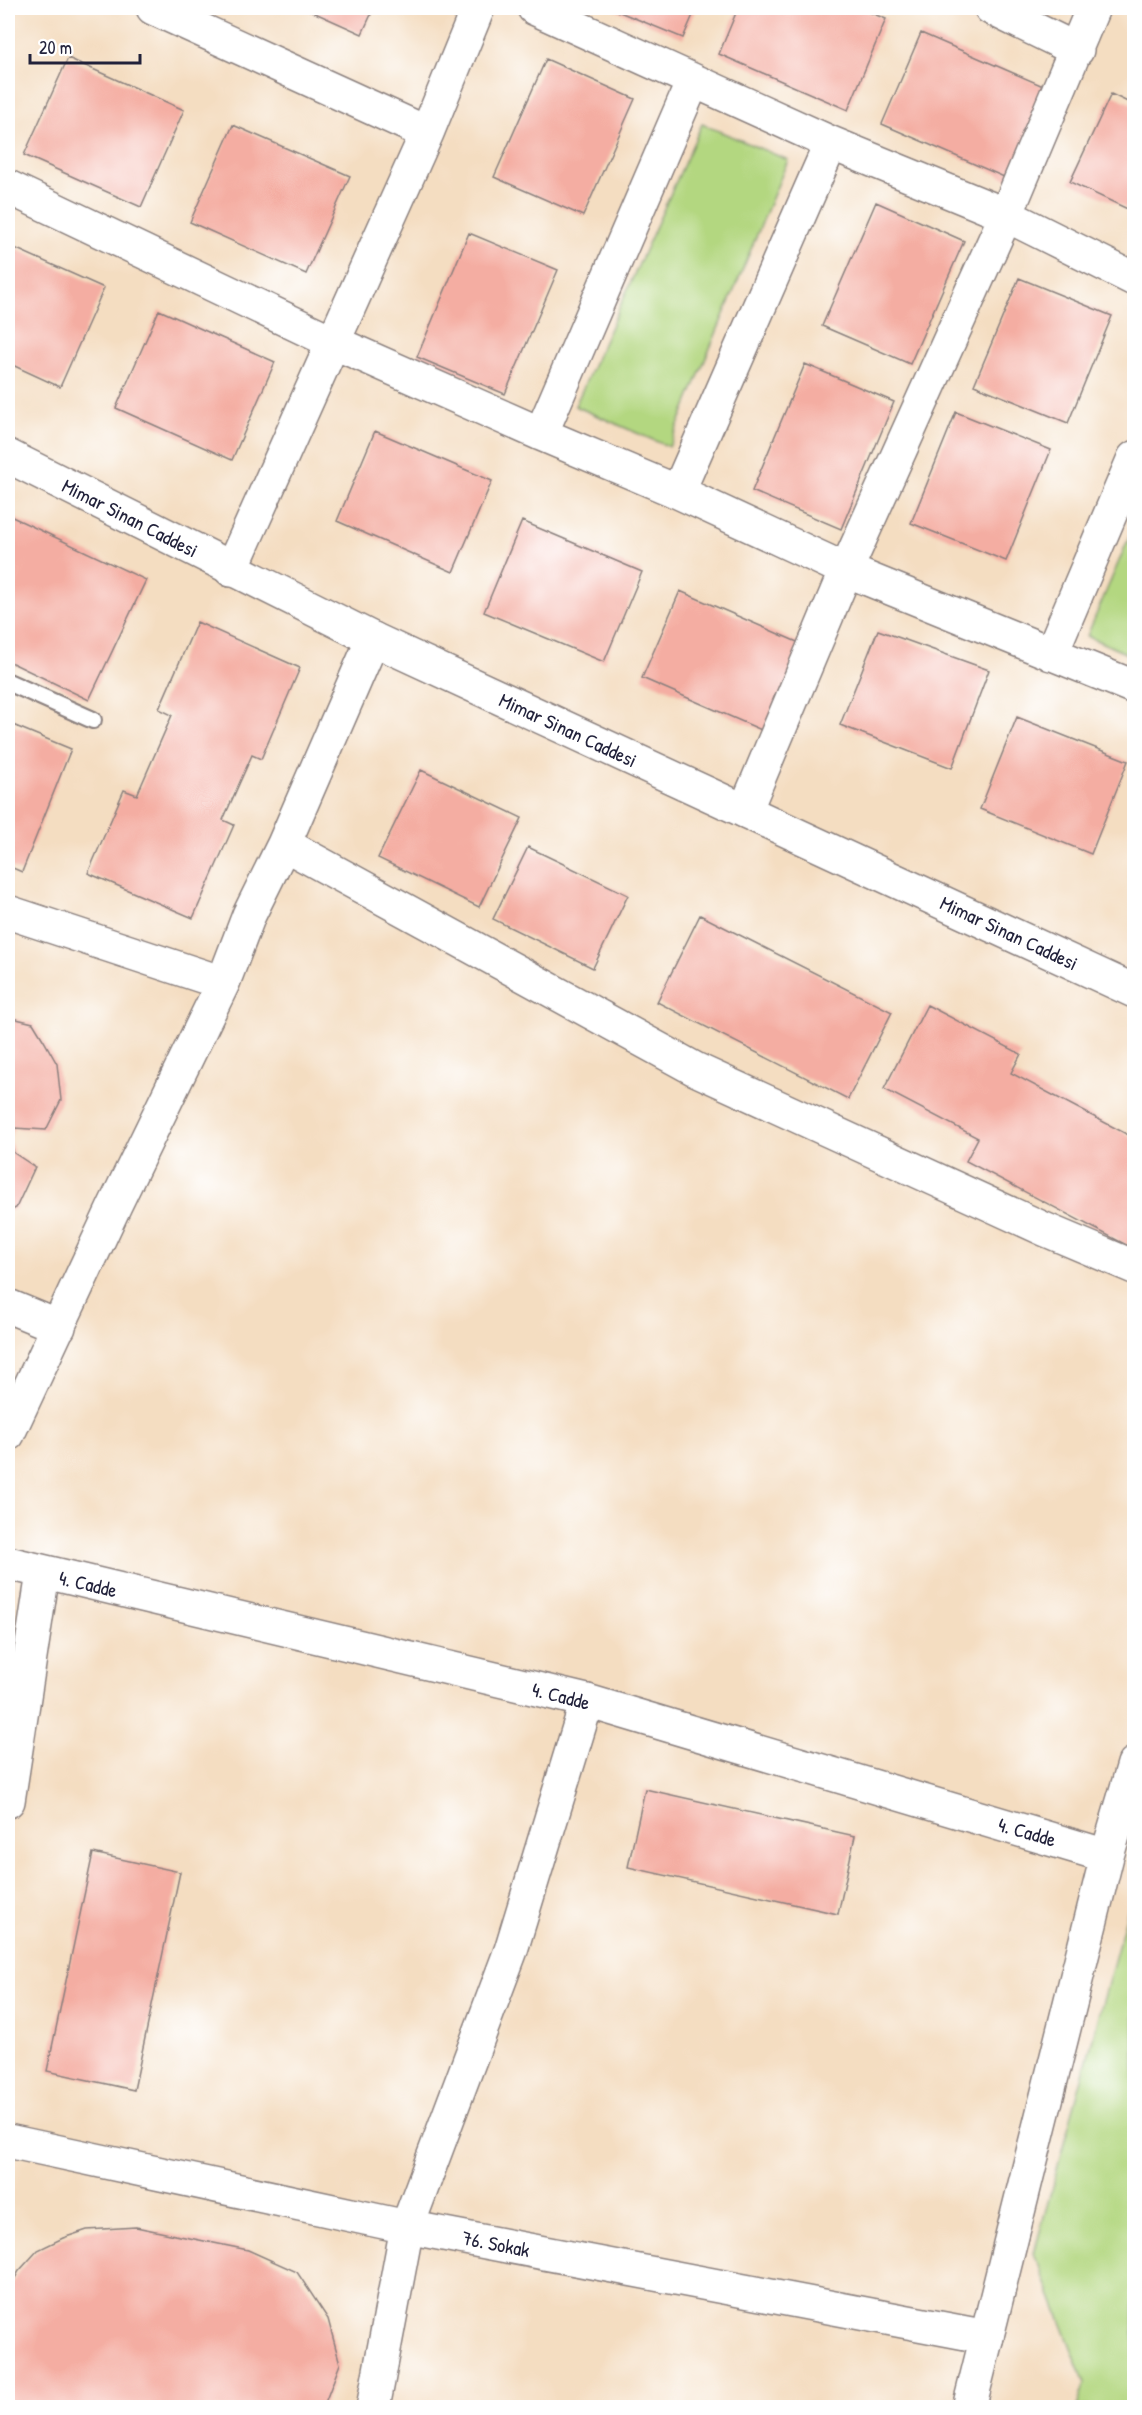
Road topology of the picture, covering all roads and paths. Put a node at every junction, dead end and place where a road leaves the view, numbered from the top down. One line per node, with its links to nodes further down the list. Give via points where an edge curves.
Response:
1 (153, 8): 6 (street)
2 (478, 8): 9 (street)
3 (534, 8): 8 (street)
4 (991, 8): 7 (street)
5 (1093, 8): 7 (street)
6 (195, 16): 9 (street)
7 (1077, 50): 12 (street)
8 (693, 81): 10 (street); 15 (street)
9 (427, 133): 14 (street)
10 (831, 143): 12 (street); 18 (street)
11 (8, 187): 14 (street)
12 (1005, 216): 13 (street); 20 (street)
13 (1134, 279)
14 (333, 342): 15 (street); 19 (street)
15 (541, 434): 18 (street)
16 (8, 456): 19 (street, Mimar Sinan Caddesi)
17 (1134, 458): 22 (street)
18 (678, 492): 20 (street)
19 (231, 570): 21 (street, Mimar Sinan Caddesi)
20 (846, 570): 22 (street); 26 (street)
21 (373, 639): 26 (street, Mimar Sinan Caddesi); 27 (street)
22 (1051, 654): 24 (street)
23 (8, 682): 25 (lane)
24 (1134, 687)
25 (93, 720)
26 (745, 811): 30 (street, Mimar Sinan Caddesi)
27 (284, 844): 29 (street, via 249,915); 31 (street, via 695,1069)
28 (8, 912): 29 (street)
29 (223, 983): 33 (street)
30 (1134, 991)
31 (1134, 1267)
32 (8, 1306): 33 (street)
33 (59, 1327): 34 (street)
34 (8, 1434)
35 (8, 1563): 36 (street, 4. Cadde)
36 (43, 1573): 37 (street, 4. Cadde); 39 (street)
37 (587, 1701): 40 (street, 4. Cadde); 42 (street, via 511,1950)
38 (1134, 1764): 40 (street)
39 (8, 1801)
40 (1107, 1856): 43 (street)
41 (8, 2141): 42 (street, 76. Sokak)
42 (406, 2227): 43 (street, 76. Sokak); 44 (street)
43 (987, 2337): 45 (street)
44 (373, 2408)
45 (969, 2408)

